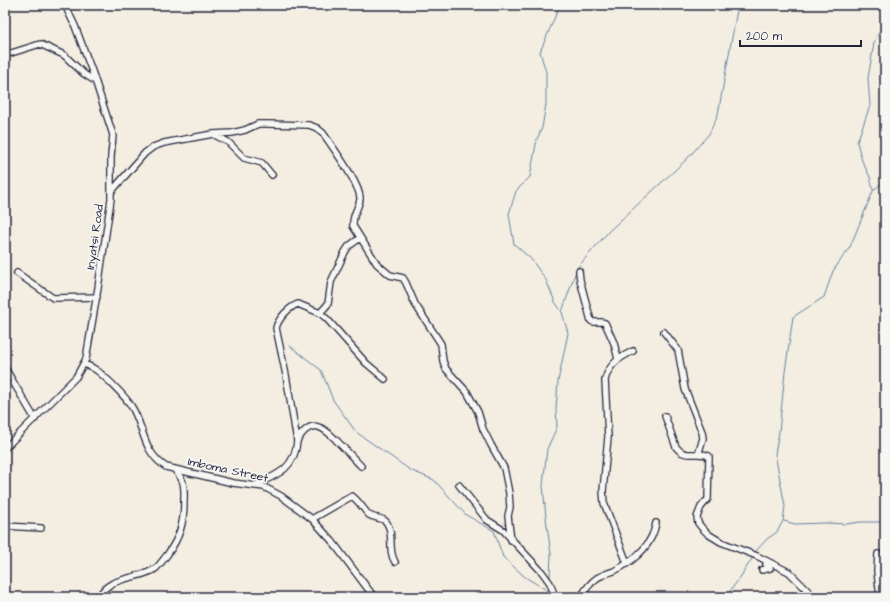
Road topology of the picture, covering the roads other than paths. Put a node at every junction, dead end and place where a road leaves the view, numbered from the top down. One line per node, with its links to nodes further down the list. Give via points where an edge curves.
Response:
1 (65, 5): 3 (street, Inyatsi Road)
2 (5, 55): 3 (street, via 40,44 64,55)
3 (95, 81): 6 (street, Inyatsi Road, via 113,134)
4 (213, 134): 5 (street, via 228,142 244,158 262,163); 6 (street, via 153,147 145,152); 7 (street, via 232,134 258,124 309,125 317,128 323,133 357,186 360,198 352,218 352,226)
5 (272, 175)
6 (111, 192): 10 (street, Inyatsi Road)
7 (360, 238): 11 (street, via 345,252 331,282 328,304); 31 (street, via 377,264 390,275 403,278 415,304 441,344 446,369 467,392 478,412 483,429 504,468 509,493 508,520)
8 (579, 271): 14 (street, via 592,321 605,323)
9 (17, 273): 10 (street, via 53,298)
10 (97, 297): 15 (street, Inyatsi Road)
11 (320, 313): 17 (street, via 366,363); 20 (street, via 298,304 281,318 276,328)
12 (664, 332): 22 (street, via 678,350 685,389 702,432)
13 (633, 351): 14 (street)
14 (618, 359): 35 (street, via 607,372 605,380 608,437 603,492 604,503)
15 (84, 364): 19 (street, Inyatsi Road, via 76,377); 24 (street, Imboma Street, via 94,367 121,393 133,409 154,457 166,467)
16 (5, 368): 19 (street)
17 (385, 379)
18 (665, 416): 22 (street, via 679,451 690,454)
19 (35, 419): 21 (street, Inyatsi Road)
20 (297, 441): 23 (street, via 310,427 323,428); 26 (street, via 288,465 276,476)
21 (5, 448)
22 (699, 452): 33 (street, via 710,459 708,499 701,507 697,517 698,523 708,534 721,542)
23 (361, 466)
24 (175, 470): 26 (street, Imboma Street); 37 (street, via 182,481 184,492 184,514 175,544 156,569 110,584 102,590)
25 (459, 485): 31 (street, via 487,520 503,530)
26 (254, 486): 27 (street, Imboma Street, via 272,490)
27 (312, 519): 34 (street, via 352,496 370,515 380,518 388,526); 38 (street, Imboma Street)
28 (656, 523): 35 (street, via 644,548)
29 (5, 526): 30 (street)
30 (41, 528)
31 (511, 540): 39 (street, via 542,572 550,583)
32 (878, 554): 42 (street)
33 (760, 558): 36 (street, via 770,568); 41 (street, via 789,572)
34 (395, 562)
35 (627, 564): 40 (street, via 596,578)
36 (762, 570)
37 (99, 597)
38 (374, 597)
39 (554, 597)
40 (581, 597)
41 (814, 597)
42 (880, 597)

